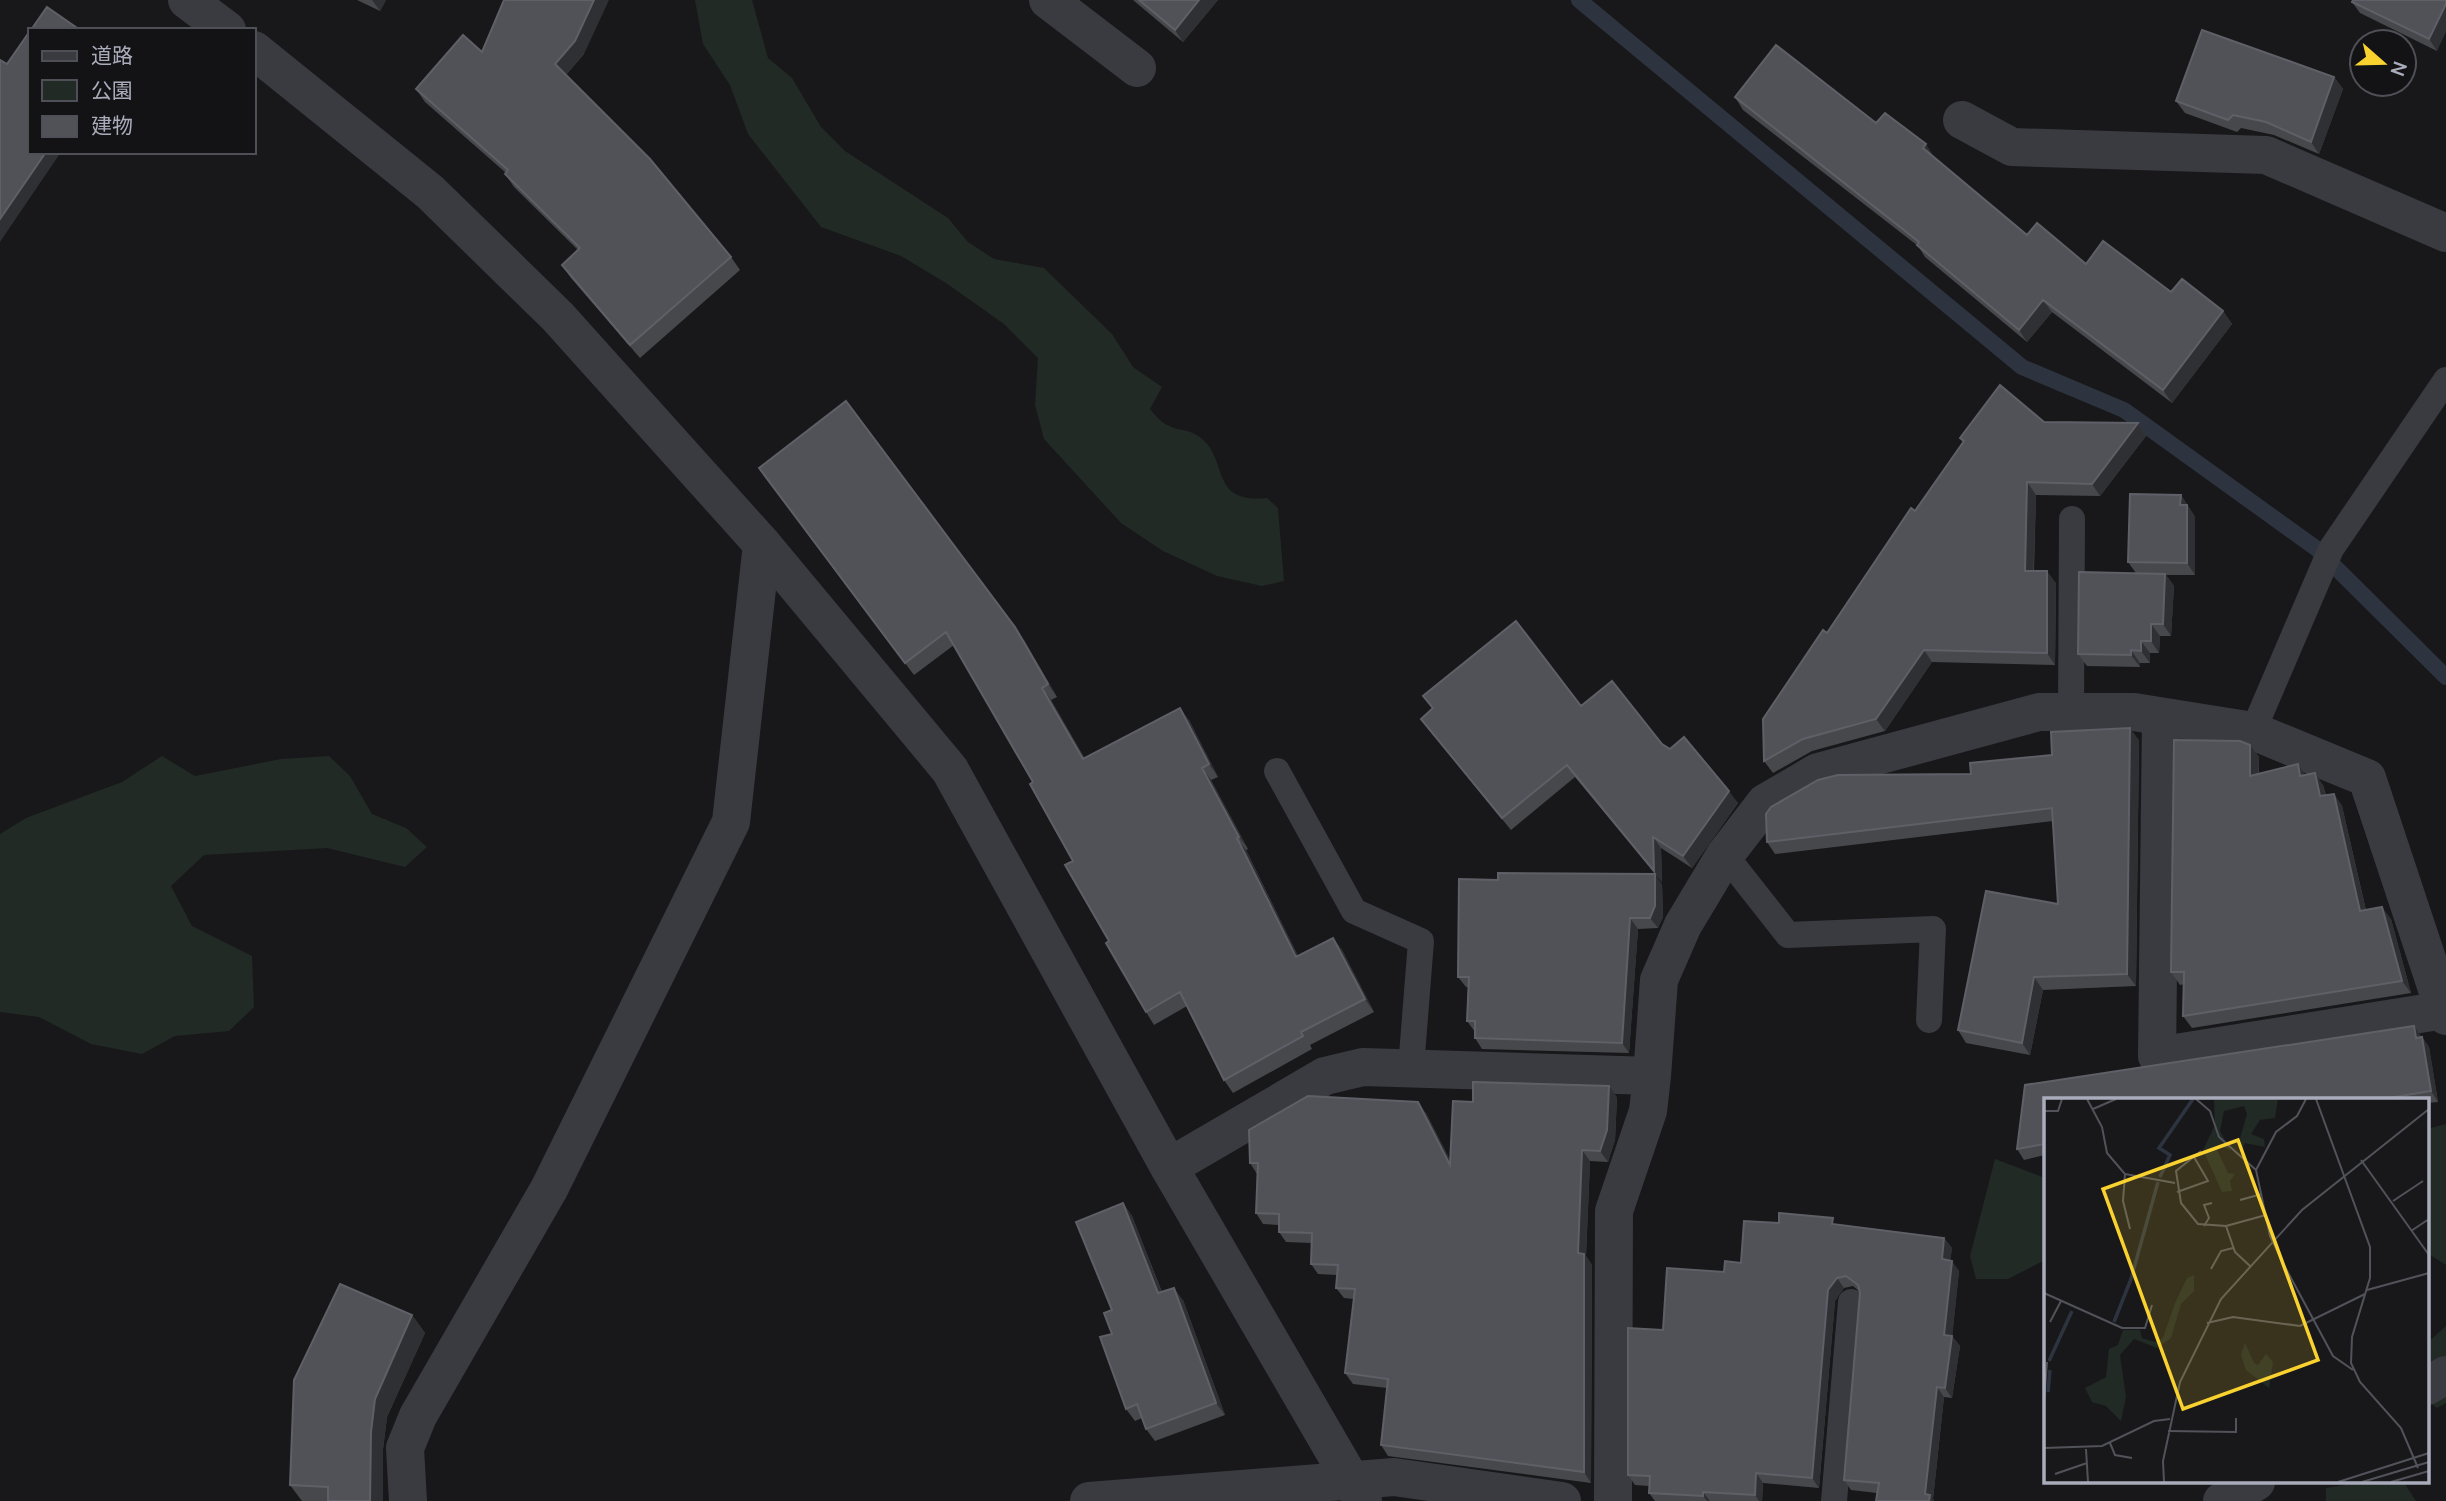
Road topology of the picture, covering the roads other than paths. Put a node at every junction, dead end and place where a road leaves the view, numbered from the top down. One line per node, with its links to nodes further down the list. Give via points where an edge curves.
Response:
1 (187, 0): 3 (street)
2 (1048, 0): 5 (street)
3 (223, 28)
4 (256, 52): 10 (street, via 440,201 558,317)
5 (1137, 68)
6 (1962, 120): 7 (street, via 2012,147 2266,155)
7 (2446, 233)
8 (2446, 380): 13 (lane, via 2331,549)
9 (2072, 519): 11 (lane)
10 (762, 544): 20 (street, via 950,771); 26 (street, via 731,822 549,1189 418,1416 405,1448)
11 (2071, 712): 12 (street); 15 (street, via 2039,712 1818,772 1765,803)
12 (2161, 717): 13 (street); 16 (street, via 2157,1056)
13 (2253, 731): 16 (street, via 2367,778)
14 (1277, 771): 18 (lane, via 1354,911 1421,941)
15 (1725, 855): 17 (lane, via 1788,934 1933,929); 19 (street, via 1683,925 1659,980)
16 (2445, 1013)
17 (1929, 1020)
18 (1411, 1068): 19 (street); 20 (street, via 1363,1067 1325,1076)
19 (1652, 1076): 29 (street, via 1648,1111 1614,1211)
20 (1169, 1167): 25 (street)
21 (1851, 1303): 30 (lane)
22 (2446, 1375): 23 (street)
23 (2428, 1385)
24 (2252, 1484): 31 (street)
25 (1358, 1492): 27 (street); 28 (street, via 1394,1477)
26 (408, 1501)
27 (1089, 1501)
28 (1562, 1501)
29 (1613, 1501)
30 (1834, 1501)
31 (2222, 1501)

